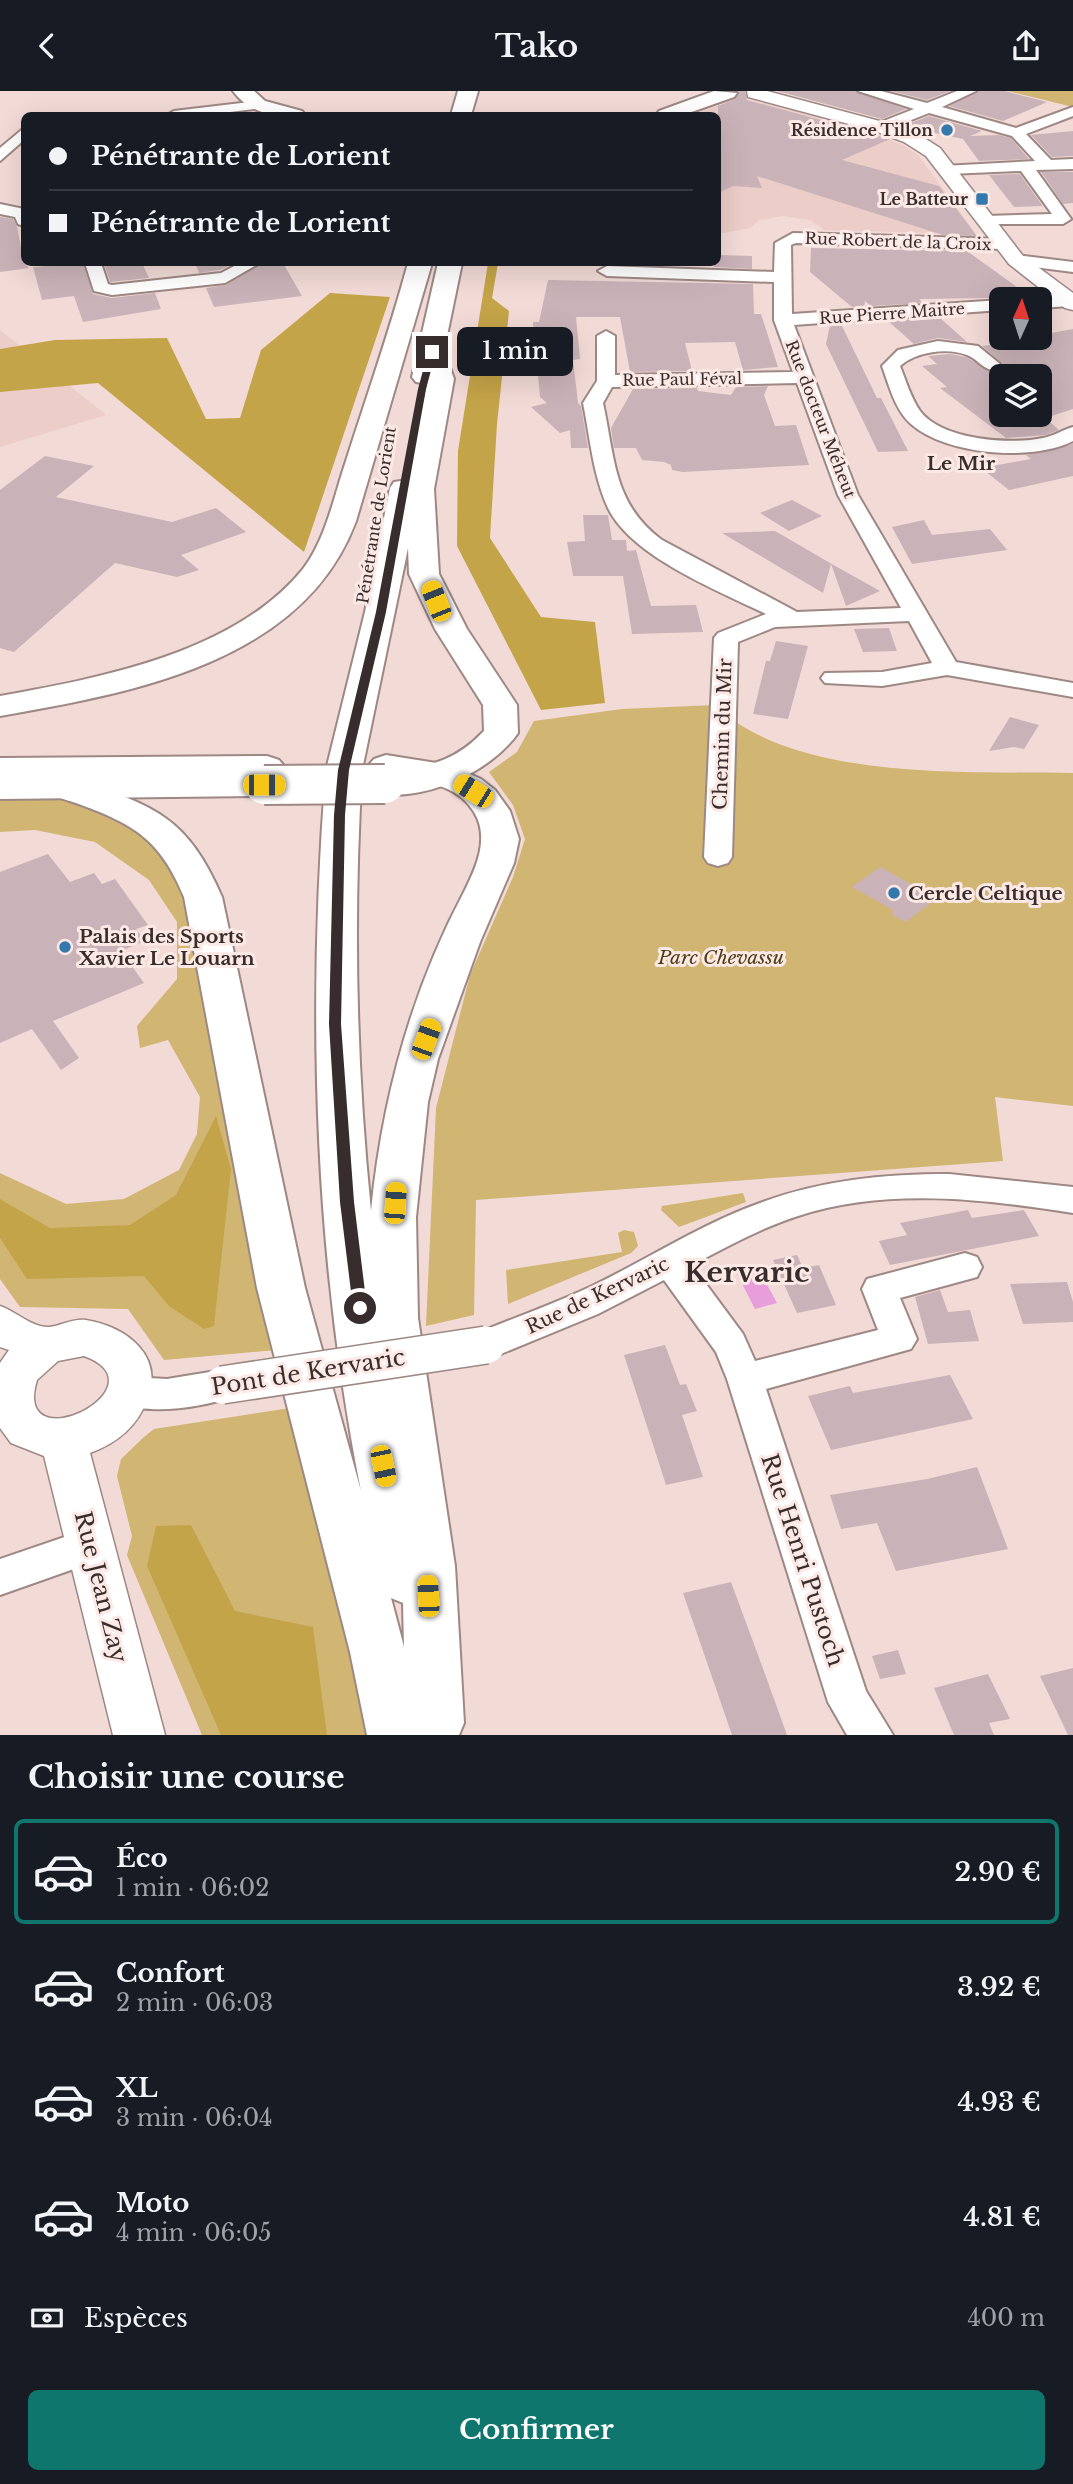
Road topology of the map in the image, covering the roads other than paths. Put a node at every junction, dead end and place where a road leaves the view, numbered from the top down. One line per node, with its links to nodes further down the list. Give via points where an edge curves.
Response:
1 (243, 91): 7 (main road)
2 (468, 91): 12 (main road)
3 (865, 91): 8 (street)
4 (969, 91): 8 (street)
5 (725, 92): 6 (main road); 13 (main road)
6 (755, 92): 14 (street)
7 (258, 105): 10 (street); 11 (main road)
8 (928, 108): 14 (street); 15 (street)
9 (1072, 111): 15 (street)
10 (204, 112)
11 (284, 112)
12 (462, 112)
13 (674, 112)
14 (881, 127): 21 (street, via 911,138)
15 (1017, 133): 19 (street)
16 (21, 135): 17 (street)
17 (0, 156)
18 (1073, 164): 19 (street)
19 (1047, 165): 20 (street)
20 (1025, 166): 21 (street); 24 (street, via 1063,219)
21 (948, 169): 24 (street)
22 (0, 209): 23 (street)
23 (21, 213)
24 (986, 221): 26 (street)
25 (793, 238): 26 (street, Rue Robert de la Croix); 34 (street, Rue docteur Méheut, via 783,243)
26 (1010, 252): 32 (street, Rue Robert de la Croix); 35 (street)
27 (94, 266): 28 (street, via 100,287 112,290 225,278)
28 (247, 266)
29 (419, 266): 49 (main road, via 393,364 343,512 313,576 253,625 179,662 103,687)
30 (427, 266): 51 (main road, Pénétrante de Lorient, via 385,446 359,615)
31 (449, 266): 39 (main road, Pénétrante de Lorient)
32 (1073, 267)
33 (607, 271): 34 (street)
34 (785, 277): 37 (street, Rue docteur Méheut)
35 (1062, 297)
36 (989, 306): 37 (street, Rue Pierre Maitre)
37 (783, 320): 41 (street, Rue docteur Méheut)
38 (606, 336): 42 (street)
39 (432, 352): 51 (main road, Pénétrante de Lorient, via 381,612); 52 (main road, via 441,379 420,489 425,574 451,629 500,705 502,719 500,733 487,749 467,765)
40 (991, 364): 43 (street, via 971,350 950,347 905,354 891,366 915,418 957,440 1020,446 1056,441)
41 (805, 377): 42 (street, Rue Paul Féval); 44 (street, Rue docteur Méheut, via 848,495)
42 (606, 381): 45 (street, Rue Paul Féval, via 593,403 614,497 626,522 662,549)
43 (1073, 433)
44 (916, 614): 45 (street, Chemin du Mir); 46 (street, Rue docteur Méheut)
45 (790, 618): 56 (street, Chemin du Mir, via 757,624 726,638)
46 (947, 668): 47 (street, via 882,679); 48 (street)
47 (833, 678)
48 (1073, 690)
49 (0, 706)
50 (0, 769): 53 (main road)
51 (371, 774): 52 (main road, via 404,766); 53 (main road, bridge); 69 (main road, Pénétrante de Lorient, via 335,1024 347,1202 373,1415)
52 (443, 774): 69 (main road, via 473,791 489,808 499,828 499,847 408,1097 395,1211 392,1284 404,1412 426,1545)
53 (266, 776): 54 (main road)
54 (61, 786): 55 (main road); 69 (main road, via 153,823 174,840 195,876 208,921 281,1287 378,1652)
55 (0, 788)
56 (718, 857)
57 (1073, 1200): 58 (street, Rue de Kervaric, via 1003,1188 948,1185 824,1196 748,1220)
58 (670, 1262): 61 (street, Rue de Kervaric, via 615,1291); 63 (street, Rue Henri Pustoch, via 730,1344)
59 (965, 1267): 63 (street, via 879,1289 899,1339)
60 (0, 1324): 62 (street, via 6,1331)
61 (486, 1345): 65 (street, Pont de Kervaric, bridge, via 167,1394)
62 (47, 1346): 64 (street); 65 (street, via 85,1338 118,1349 132,1375)
63 (745, 1378): 71 (street, Rue Henri Pustoch, via 849,1702)
64 (5, 1384): 66 (street, via 11,1408 22,1425 40,1436)
65 (130, 1392): 66 (street, via 106,1424)
66 (63, 1439): 67 (street, Rue Jean Zay)
67 (91, 1546): 68 (street); 70 (street, Rue Jean Zay)
68 (0, 1577)
69 (423, 1731)
70 (139, 1735)
71 (872, 1735)

